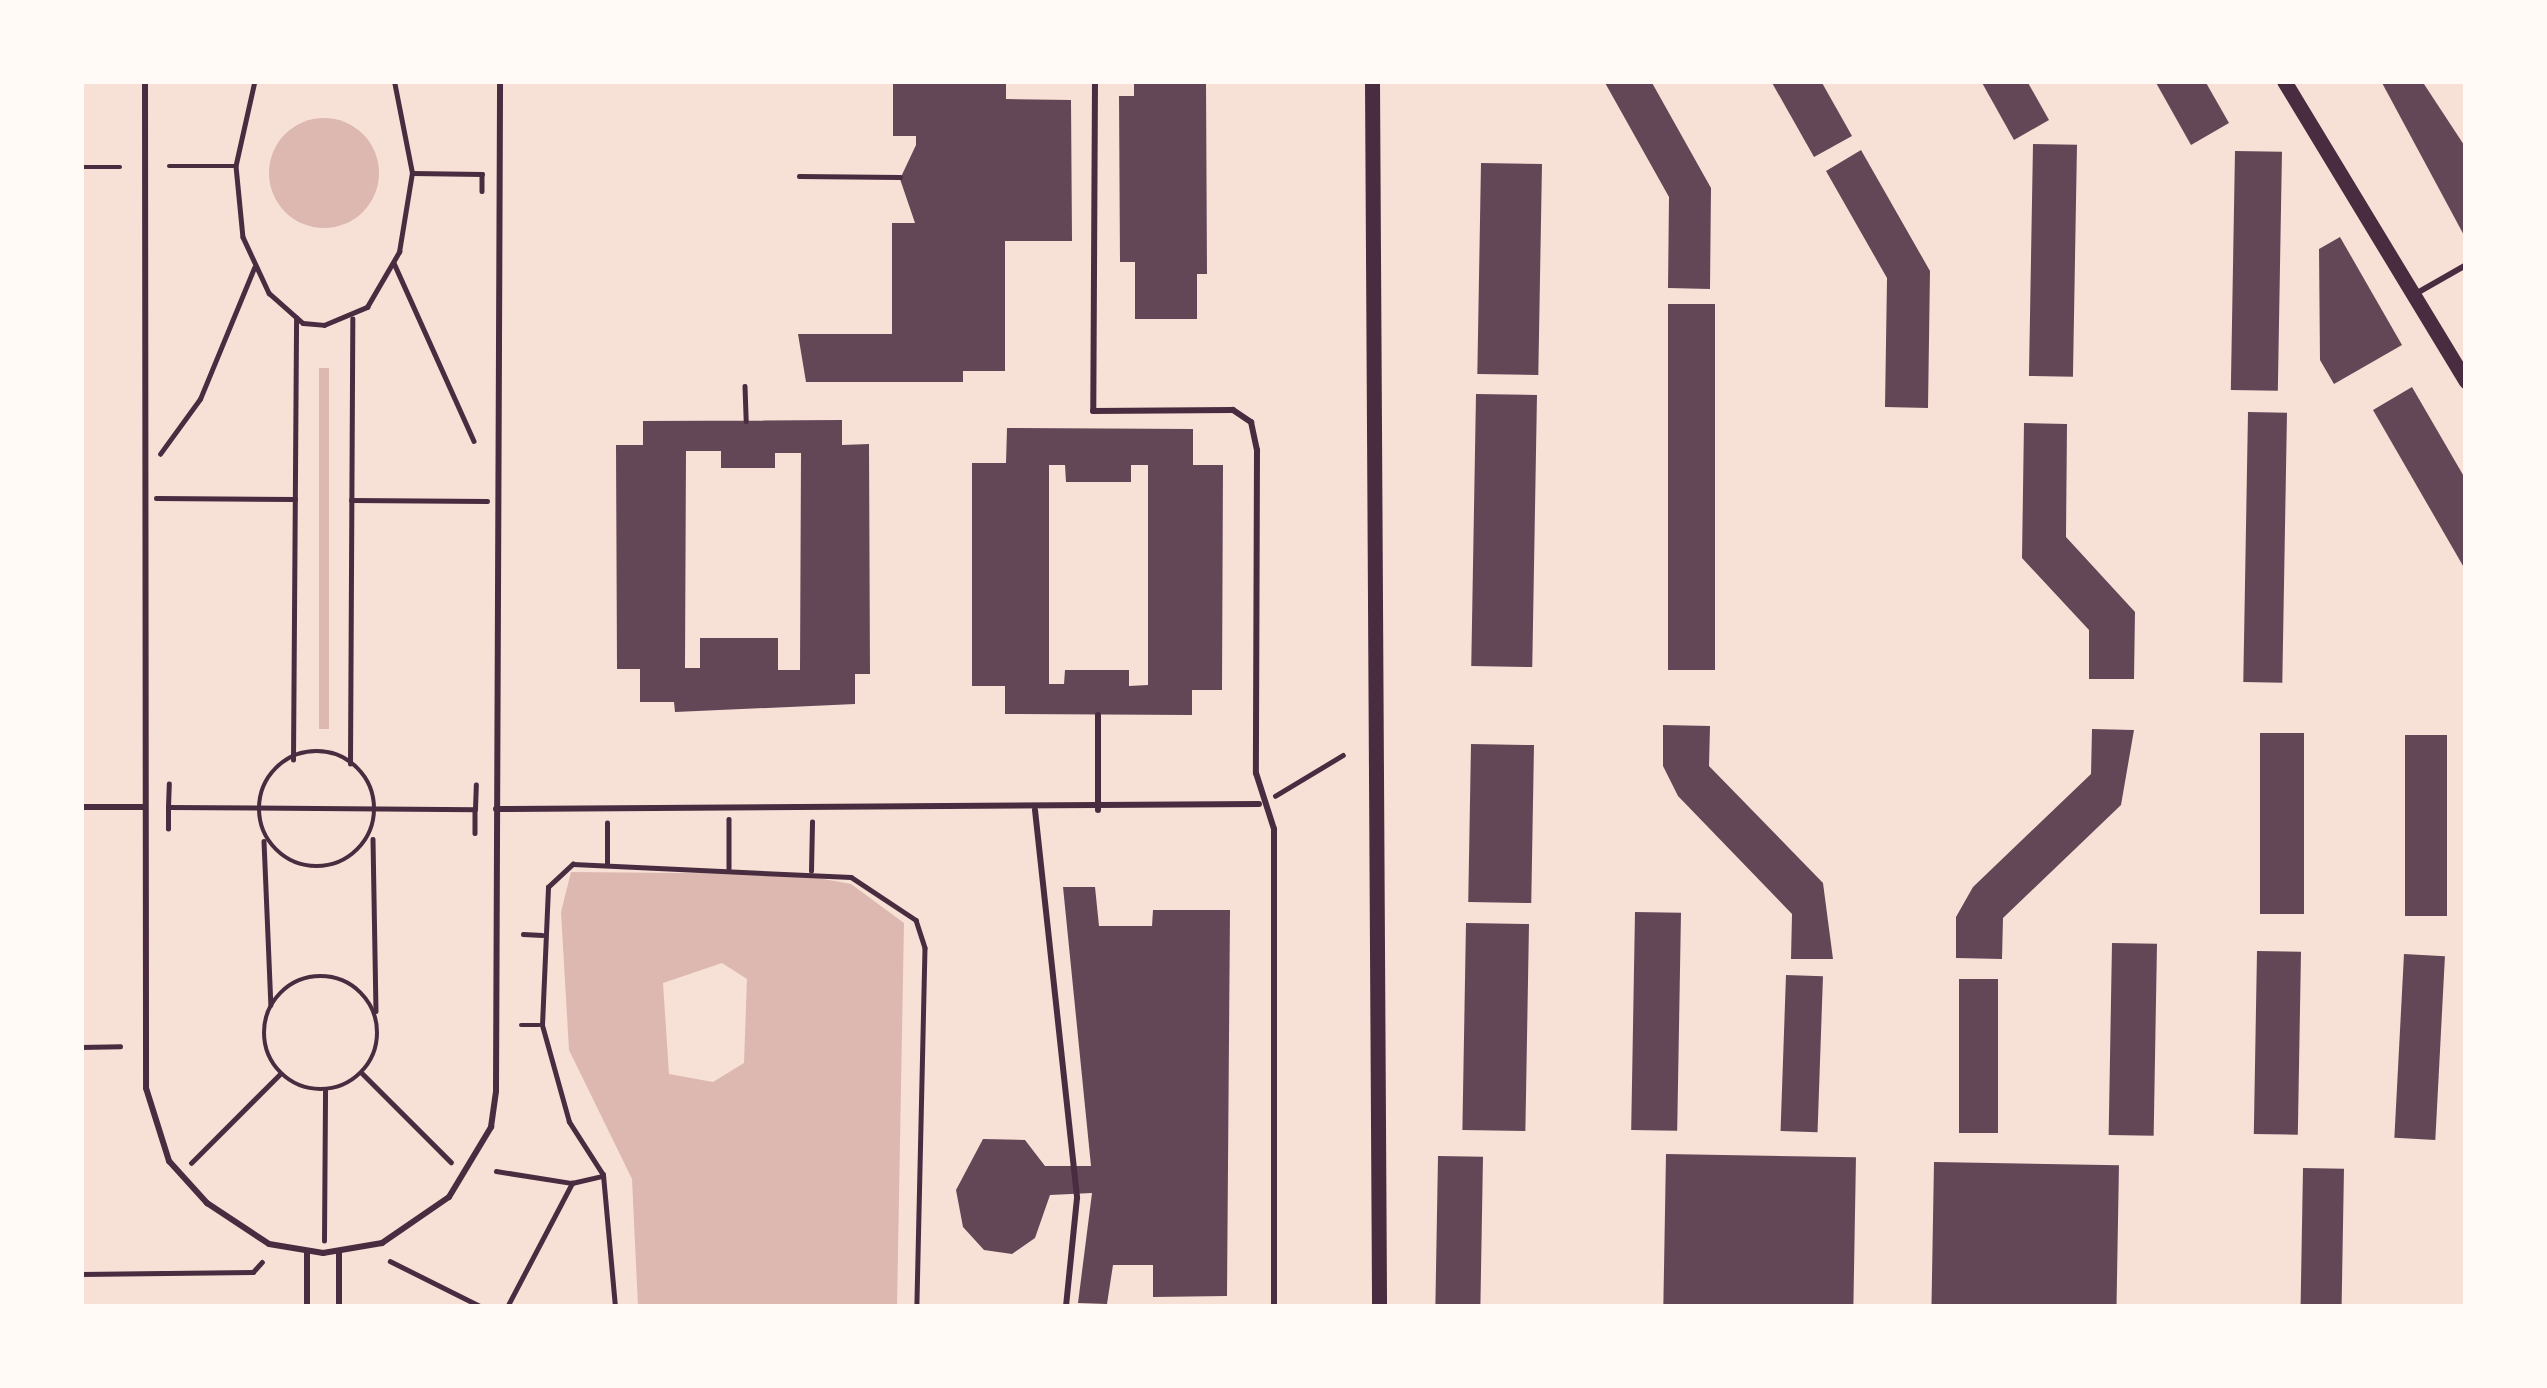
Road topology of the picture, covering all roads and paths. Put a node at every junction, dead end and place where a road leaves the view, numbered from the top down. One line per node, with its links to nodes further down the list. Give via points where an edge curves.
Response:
1 (145, 81): 26 (lane)
2 (254, 81): 9 (path)
3 (500, 81): 30 (lane)
4 (1094, 81): 37 (lane, via 1093,411 1233,410 1251,422 1258,450)
5 (1372, 81): 87 (street)
6 (2284, 81): 19 (street)
7 (397, 84): 12 (path)
8 (169, 166): 9 (path)
9 (236, 166): 18 (path)
10 (81, 167): 11 (path)
11 (121, 167)
12 (412, 173): 15 (path, via 482,173); 16 (path)
13 (799, 176): 14 (path)
14 (900, 177)
15 (482, 191)
16 (394, 263): 20 (path); 25 (path)
17 (2466, 265): 19 (lane)
18 (254, 268): 21 (path); 26 (path, via 200,399)
19 (2416, 293): 22 (street)
20 (352, 316): 21 (path); 29 (path)
21 (296, 318): 28 (path)
22 (2466, 381)
23 (745, 386): 24 (path)
24 (746, 421)
25 (474, 441)
26 (146, 469): 27 (lane)
27 (146, 498): 28 (path); 39 (lane)
28 (295, 499): 33 (path)
29 (351, 500): 30 (path); 34 (path)
30 (499, 501): 44 (lane)
31 (1098, 715): 49 (lane)
32 (1343, 755): 37 (path)
33 (293, 760): 34 (path); 41 (path, via 259,782)
34 (350, 764): 42 (path, via 370,777)
35 (169, 784): 40 (path)
36 (476, 785): 43 (path)
37 (1259, 803): 49 (lane); 86 (lane, via 1274,829)
38 (81, 807): 39 (lane)
39 (144, 807): 69 (lane, via 146,1088)
40 (168, 807): 41 (path); 50 (path)
41 (251, 808): 42 (path); 53 (path)
42 (381, 808): 43 (path); 52 (path)
43 (475, 808): 51 (path)
44 (496, 809): 45 (lane); 71 (lane, via 496,1091)
45 (607, 809): 46 (lane); 54 (path)
46 (729, 809): 47 (lane); 55 (path)
47 (812, 809): 48 (lane); 56 (path)
48 (1035, 810): 49 (lane); 85 (lane, via 1075,1160)
49 (1098, 810)
50 (168, 829)
51 (475, 833)
52 (374, 839): 53 (path, via 320,861); 60 (path)
53 (264, 841): 59 (path)
54 (607, 865): 55 (path); 58 (path, via 560,869)
55 (729, 868): 56 (path)
56 (811, 871): 84 (path, via 887,892 916,920 925,948)
57 (523, 934): 58 (path)
58 (542, 935): 61 (path)
59 (271, 1005): 60 (path, via 289,985 325,976); 65 (path, via 263,1035)
60 (376, 1011): 66 (path)
61 (542, 1024): 62 (path); 70 (path, via 569,1123)
62 (521, 1025)
63 (120, 1046): 64 (path)
64 (81, 1047)
65 (280, 1073): 67 (path); 69 (path)
66 (362, 1073): 67 (path); 71 (path)
67 (325, 1091): 75 (path)
68 (496, 1172): 72 (path)
69 (178, 1175): 73 (lane, via 242,1231)
70 (603, 1175): 72 (path); 83 (path)
71 (466, 1176): 74 (lane, via 419,1224)
72 (572, 1183): 82 (path)
73 (308, 1252): 75 (lane); 79 (lane)
74 (339, 1252): 75 (lane); 80 (lane)
75 (323, 1253)
76 (390, 1261): 81 (path)
77 (262, 1262): 78 (path, via 253,1272)
78 (81, 1274)
79 (307, 1307)
80 (338, 1307)
81 (482, 1307)
82 (507, 1307)
83 (615, 1307)
84 (917, 1307)
85 (1066, 1307)
86 (1274, 1307)
87 (1379, 1307)

